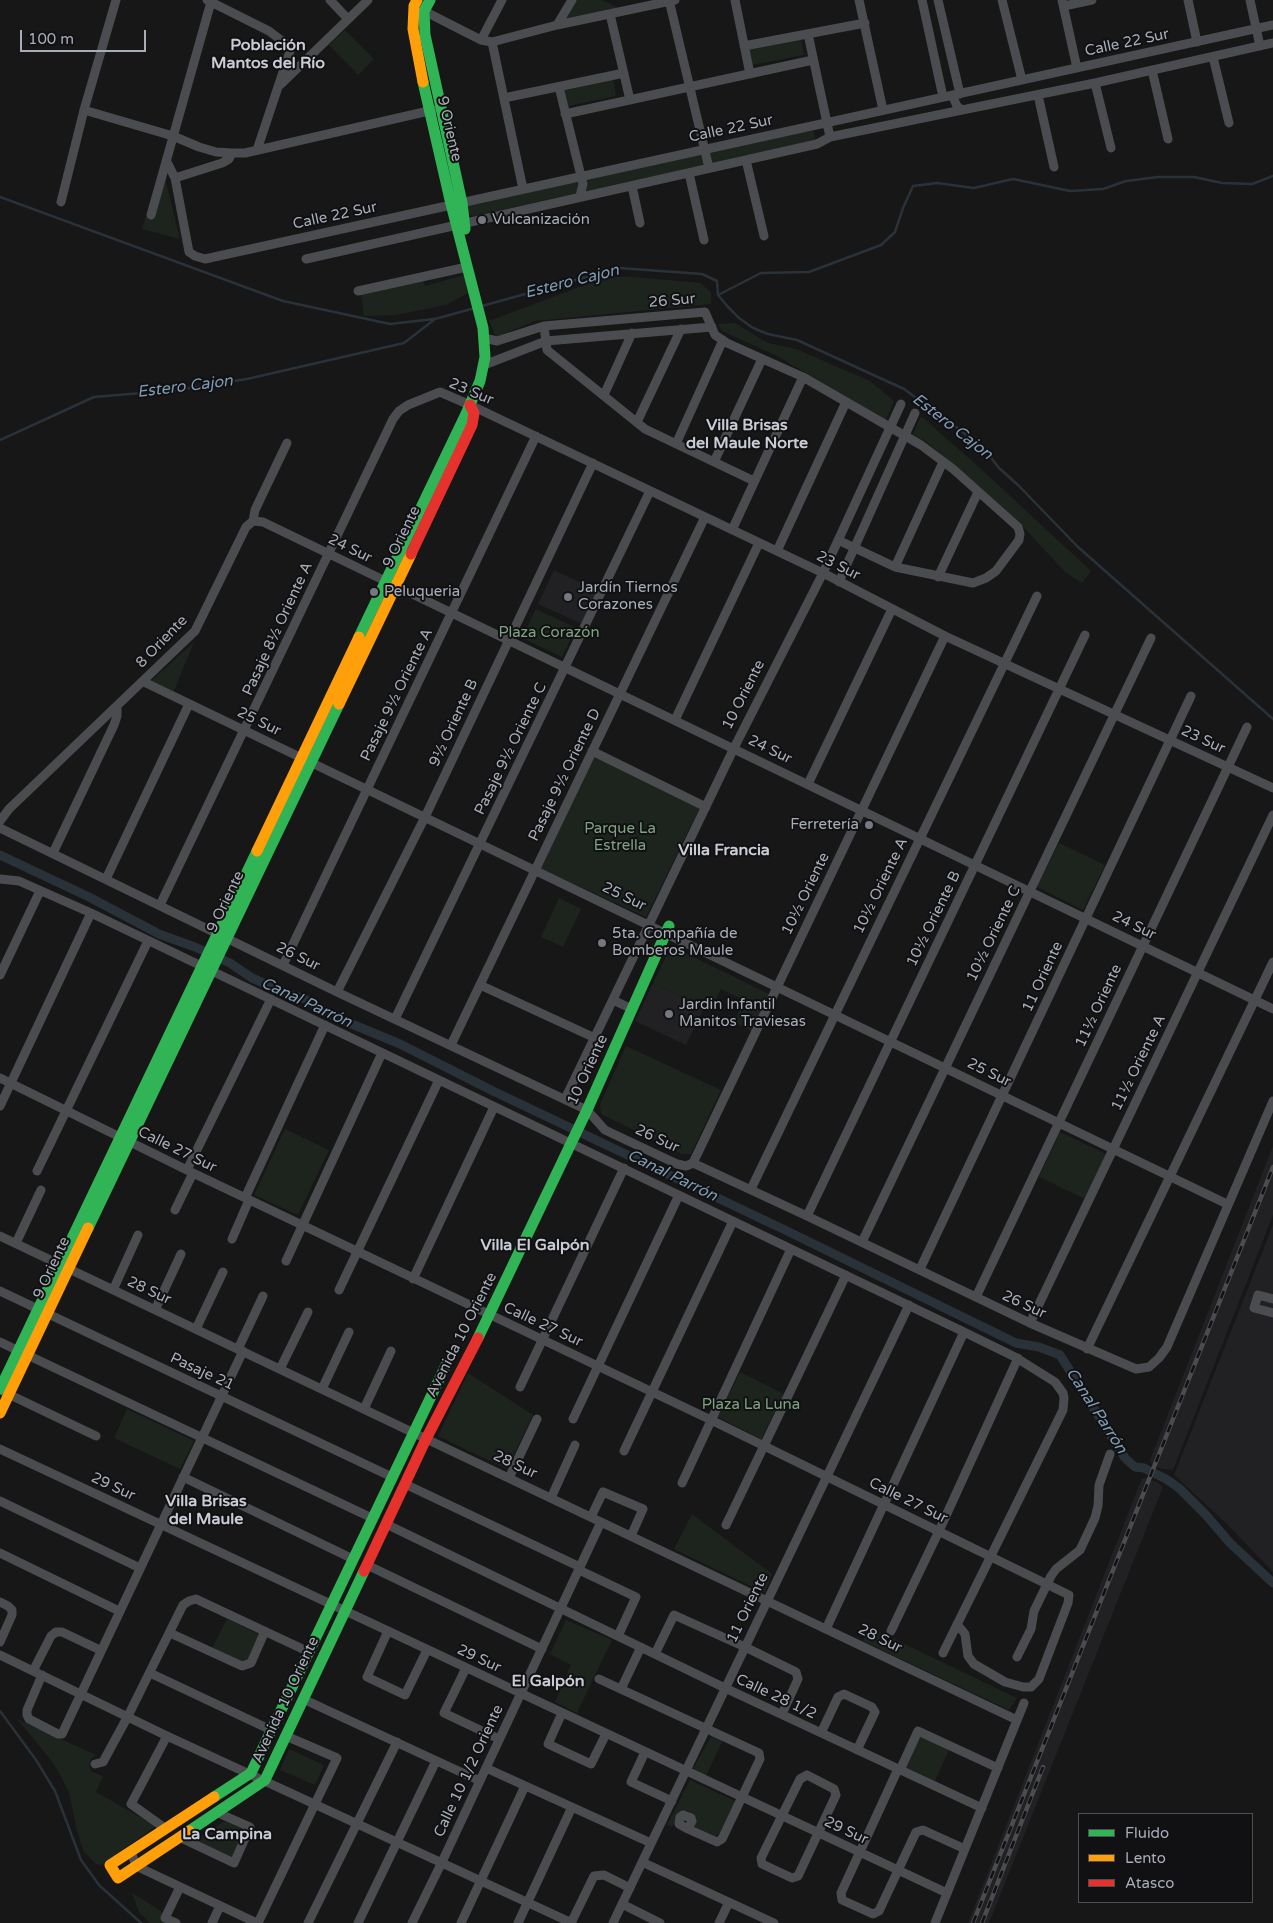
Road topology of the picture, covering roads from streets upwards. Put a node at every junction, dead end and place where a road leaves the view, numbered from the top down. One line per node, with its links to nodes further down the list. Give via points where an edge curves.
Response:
1 (116, 0): 51 (street)
2 (330, 0): 21 (street)
3 (368, 0): 21 (street)
4 (430, 0): 19 (street)
5 (502, 0): 27 (street)
6 (572, 0): 23 (street)
7 (671, 0): 20 (street); 44 (street)
8 (735, 0): 31 (street)
9 (859, 0): 22 (street)
10 (922, 0): 47 (street)
11 (938, 0): 47 (street)
12 (1002, 0): 41 (street)
13 (1092, 0): 18 (street)
14 (1188, 0): 29 (street)
15 (1250, 0): 25 (street)
16 (209, 1): 43 (street, via 269,31 286,44 290,56); 57 (street)
17 (412, 2): 19 (street); 50 (street, 9 Oriente, via 413,29)
18 (1063, 3): 36 (street)
19 (424, 11): 27 (street); 50 (street, 9 Oriente)
20 (610, 14): 23 (street); 38 (street)
21 (348, 19): 43 (street)
22 (865, 23): 26 (street); 52 (street)
23 (557, 25): 28 (street)
24 (1273, 25): 25 (street, Calle 22 Sur)
25 (1256, 29): 29 (street, Calle 22 Sur); 32 (street)
26 (808, 34): 31 (street); 34 (street)
27 (481, 40): 28 (street)
28 (492, 42): 48 (street)
29 (1197, 42): 35 (street, Calle 22 Sur)
30 (1273, 43): 32 (street)
31 (744, 46): 39 (street)
32 (1260, 46): 33 (street)
33 (1212, 57): 37 (street); 56 (street)
34 (813, 60): 39 (street); 55 (street)
35 (1114, 60): 36 (street, Calle 22 Sur); 40 (street)
36 (1077, 68): 41 (street, Calle 22 Sur)
37 (1152, 70): 40 (street); 59 (street)
38 (624, 73): 45 (street); 49 (street)
39 (750, 74): 44 (street)
40 (1118, 77): 42 (street)
41 (1022, 80): 47 (street, Calle 22 Sur)
42 (1095, 83): 46 (street); 60 (street)
43 (279, 86): 62 (street)
44 (690, 86): 49 (street); 61 (street)
45 (559, 87): 48 (street); 54 (street)
46 (1038, 95): 53 (street); 66 (street)
47 (951, 96): 52 (street, Calle 22 Sur); 53 (street)
48 (504, 98): 72 (street)
49 (630, 100): 54 (street)
50 (435, 109): 62 (street); 75 (street, 9 Oriente)
51 (84, 110): 57 (street); 74 (street)
52 (883, 110): 55 (street, Calle 22 Sur)
53 (962, 110): 58 (street)
54 (564, 114): 69 (street)
55 (827, 122): 58 (street); 61 (street, Calle 22 Sur)
56 (1229, 123)
57 (173, 136): 63 (street, via 199,147); 65 (street)
58 (830, 137): 64 (street, via 817,144)
59 (1168, 139)
60 (1111, 148)
61 (705, 149): 67 (street); 69 (street, Calle 22 Sur)
62 (257, 150): 63 (street)
63 (232, 153): 70 (street, via 222,163)
64 (746, 160): 67 (street); 79 (street)
65 (167, 162): 70 (street); 76 (street)
66 (1054, 167)
67 (709, 168): 68 (street)
68 (689, 173): 71 (street); 80 (street)
69 (580, 175): 72 (street, Calle 22 Sur); 73 (street, via 583,184)
70 (175, 178): 75 (street, Calle 22 Sur, via 189,252 204,259)
71 (632, 186): 73 (street); 77 (street)
72 (523, 189): 75 (street, Calle 22 Sur)
73 (580, 196): 78 (street)
74 (61, 202)
75 (456, 204): 78 (street, 9 Oriente)
76 (151, 215)
77 (640, 223)
78 (461, 224): 81 (street); 82 (street, 9 Oriente); 84 (street, 9 Oriente, via 475,266)
79 (764, 236)
80 (704, 240)
81 (306, 258)
82 (467, 267): 83 (street); 84 (street, 9 Oriente)
83 (358, 291)
84 (473, 293): 89 (street, 9 Oriente)
85 (544, 326): 86 (street, 26 Sur, via 705,312); 89 (street, 26 Sur, via 498,341); 91 (street)
86 (712, 327): 87 (street, 26 Sur); 90 (street, via 714,335)
87 (681, 329): 88 (street, 26 Sur); 101 (street)
88 (632, 333): 91 (street, 26 Sur); 95 (street)
89 (484, 338): 93 (street, 9 Oriente)
90 (723, 340): 92 (street); 106 (street)
91 (546, 341): 93 (street, 26 Sur); 95 (street, via 547,350)
92 (762, 359): 94 (street); 107 (street)
93 (484, 365): 98 (street, 9 Oriente)
94 (803, 377): 96 (street); 110 (street)
95 (604, 395): 101 (street)
96 (846, 402): 102 (street); 119 (street)
97 (901, 404): 102 (street, 10 Oriente)
98 (470, 405): 100 (street, 23 Sur, via 446,394 434,394 408,405); 103 (street, 23 Sur); 125 (street, 9 Oriente)
99 (915, 413): 104 (street)
100 (393, 419): 120 (street, Pasaje 8½ Oriente A)
101 (637, 422): 106 (street)
102 (890, 427): 104 (street); 116 (street, 10 Oriente)
103 (536, 436): 109 (street, 23 Sur); 128 (street, Pasaje 9½ Oriente A)
104 (905, 436): 108 (street); 118 (street)
105 (287, 443): 114 (street, 8 Oriente, via 255,510)
106 (676, 444): 107 (street)
107 (714, 462): 110 (street)
108 (943, 462): 112 (street); 121 (street)
109 (593, 463): 111 (street, 23 Sur); 132 (street, 9½ Oriente B)
110 (754, 481): 115 (street)
111 (650, 491): 113 (street, 23 Sur); 134 (street, Pasaje 9½ Oriente C)
112 (978, 492): 123 (street); 123 (street, via 1018,528 1019,540 986,578 972,583)
113 (705, 517): 115 (street, 23 Sur); 137 (street, Pasaje 9½ Oriente D)
114 (253, 521): 120 (street, 24 Sur, via 263,522); 135 (street, 8 Oriente, via 246,527 195,631)
115 (732, 530): 117 (street, 23 Sur)
116 (838, 540): 118 (street); 122 (street, 10 Oriente)
117 (759, 543): 119 (street, 23 Sur); 142 (street)
118 (855, 548): 121 (street); 124 (street)
119 (777, 551): 122 (street, 23 Sur)
120 (329, 554): 125 (street, 24 Sur); 144 (street, Pasaje 8½ Oriente A)
121 (895, 567): 123 (street)
122 (823, 573): 124 (street, 23 Sur); 146 (street, 10 Oriente)
123 (938, 576)
124 (839, 582): 127 (street, 23 Sur)
125 (391, 583): 128 (street, 24 Sur); 148 (street, 9 Oriente)
126 (1037, 596): 133 (street, 10½ Oriente A)
127 (892, 609): 130 (street, 23 Sur); 150 (street)
128 (452, 613): 132 (street, 24 Sur); 152 (street, Pasaje 9½ Oriente A)
129 (1085, 635): 136 (street, 10½ Oriente B)
130 (945, 636): 133 (street, 23 Sur); 154 (street, 10½ Oriente)
131 (1151, 638): 141 (street, 10½ Oriente C)
132 (509, 640): 134 (street, 24 Sur); 156 (street, 9½ Oriente B)
133 (1004, 664): 136 (street, 23 Sur); 159 (street, 10½ Oriente A)
134 (565, 667): 137 (street, 24 Sur); 160 (street, Pasaje 9½ Oriente C)
135 (144, 682): 139 (street, 25 Sur); 140 (street, 8 Oriente)
136 (1059, 689): 141 (street, 23 Sur); 162 (street, 10½ Oriente B)
137 (620, 693): 142 (street, 24 Sur); 147 (street, Pasaje 9½ Oriente D)
138 (1191, 696): 145 (street, 11 Oriente)
139 (189, 704): 144 (street, 25 Sur); 164 (street)
140 (116, 708): 157 (street, 8 Oriente); 161 (street, via 114,725)
141 (1114, 714): 145 (street, 23 Sur); 167 (street, 10½ Oriente C)
142 (675, 720): 146 (street, 24 Sur)
143 (1247, 727): 149 (street, 11½ Oriente)
144 (245, 730): 148 (street, 25 Sur); 168 (street, Pasaje 8½ Oriente A)
145 (1170, 740): 149 (street, 23 Sur); 170 (street, 11 Oriente)
146 (734, 748): 150 (street, 24 Sur); 153 (street, 10 Oriente)
147 (592, 751): 153 (street); 163 (street, Pasaje 9½ Oriente D)
148 (306, 760): 152 (street, 25 Sur); 173 (street, 9 Oriente)
149 (1228, 767): 151 (street, 23 Sur); 175 (street, 11½ Oriente)
150 (808, 784): 154 (street, 24 Sur)
151 (1273, 788)
152 (367, 789): 156 (street, 25 Sur); 177 (street, Pasaje 9½ Oriente A)
153 (706, 807): 171 (street, 10 Oriente)
154 (862, 810): 159 (street, 24 Sur); 182 (street, 10½ Oriente)
155 (1273, 815): 179 (street, 11½ Oriente A)
156 (425, 817): 160 (street, 25 Sur); 183 (street, 9½ Oriente B)
157 (0, 821)
158 (0, 828): 161 (street, 26 Sur)
159 (920, 838): 162 (street, 24 Sur); 189 (street, 10½ Oriente A)
160 (481, 844): 163 (street, 25 Sur); 190 (street, Pasaje 9½ Oriente C)
161 (53, 853): 164 (street, 26 Sur)
162 (975, 864): 167 (street, 24 Sur); 193 (street, 10½ Oriente B)
163 (535, 870): 171 (street, 25 Sur); 181 (street, Pasaje 9½ Oriente D)
164 (106, 879): 168 (street, 26 Sur)
165 (0, 880): 166 (street, via 19,881)
166 (40, 891): 169 (street); 180 (street)
167 (1030, 891): 170 (street, 24 Sur); 196 (street, 10½ Oriente C)
168 (160, 905): 173 (street, 26 Sur)
169 (91, 913): 174 (street); 199 (street)
170 (1086, 918): 175 (street, 24 Sur); 200 (street, 11 Oriente)
171 (650, 925): 172 (street, 25 Sur); 186 (street, 10 Oriente)
172 (667, 929): 182 (street, 25 Sur); 188 (street, 10 Oriente)
173 (222, 935): 177 (street, 26 Sur); 178 (street, 9 Oriente)
174 (148, 941): 178 (street); 206 (street)
175 (1143, 945): 179 (street, 24 Sur); 207 (street, 11½ Oriente)
176 (1273, 962): 184 (street)
177 (283, 965): 183 (street, 26 Sur)
178 (207, 966): 185 (street); 209 (street, 9 Oriente)
179 (1198, 972): 184 (street, 24 Sur); 210 (street, 11½ Oriente A)
180 (0, 975)
181 (480, 985): 192 (street); 194 (street, Pasaje 9½ Oriente D)
182 (777, 986): 189 (street, 25 Sur); 211 (street, 10½ Oriente)
183 (337, 992): 190 (street, 26 Sur)
184 (1255, 999): 187 (street, 24 Sur); 215 (street)
185 (271, 1000): 191 (street); 214 (street)
186 (613, 1000): 188 (street); 192 (street, 10 Oriente)
187 (1273, 1008)
188 (632, 1009): 205 (street, 10 Oriente)
189 (834, 1014): 193 (street, 25 Sur); 216 (street, 10½ Oriente A)
190 (395, 1019): 194 (street, 26 Sur)
191 (325, 1025): 195 (street); 219 (street)
192 (595, 1038): 201 (street, 10 Oriente)
193 (891, 1041): 196 (street, 25 Sur); 222 (street, 10½ Oriente B)
194 (451, 1046): 201 (street, 26 Sur)
195 (382, 1053): 198 (street); 224 (street)
196 (946, 1067): 200 (street, 25 Sur); 228 (street, 10½ Oriente C)
197 (0, 1078): 199 (street, Calle 27 Sur)
198 (439, 1080): 204 (street); 231 (street)
199 (11, 1083): 203 (street); 206 (street, Calle 27 Sur)
200 (1002, 1095): 207 (street, 25 Sur); 235 (street, 11 Oriente)
201 (565, 1099): 205 (street, 26 Sur)
202 (1273, 1101): 220 (street)
203 (0, 1106)
204 (494, 1107): 208 (street); 238 (street)
205 (587, 1110): 208 (street, 10 Oriente); 211 (street, 26 Sur, via 605,1130 678,1164 686,1166)
206 (66, 1111): 209 (street, Calle 27 Sur); 213 (street)
207 (1059, 1122): 210 (street, 25 Sur); 243 (street, 11½ Oriente)
208 (572, 1139): 212 (street); 250 (street, Avenida 10 Oriente)
209 (124, 1140): 214 (street, Calle 27 Sur); 234 (street, 9 Oriente)
210 (1114, 1148): 215 (street, 25 Sur); 251 (street, 11½ Oriente A)
211 (693, 1163): 216 (street, 26 Sur)
212 (624, 1168): 218 (street); 255 (street)
213 (37, 1171)
214 (190, 1172): 219 (street, Calle 27 Sur); 221 (street)
215 (1170, 1176): 220 (street, 25 Sur); 257 (street)
216 (751, 1189): 222 (street, 26 Sur)
217 (41, 1190): 229 (street)
218 (679, 1195): 223 (street); 263 (street)
219 (247, 1199): 224 (street, Calle 27 Sur); 227 (street)
220 (1227, 1204): 257 (street, 26 Sur, via 1167,1347 1159,1358 1149,1367 1136,1370)
221 (175, 1210)
222 (807, 1216): 228 (street, 26 Sur)
223 (733, 1220): 230 (street); 268 (street)
224 (302, 1225): 231 (street, Calle 27 Sur); 233 (street)
225 (138, 1235): 239 (street)
226 (0, 1236): 229 (street, 28 Sur)
227 (232, 1239)
228 (862, 1242): 235 (street, 26 Sur)
229 (16, 1243): 234 (street, 28 Sur)
230 (791, 1248): 237 (street); 274 (street)
231 (357, 1252): 238 (street, Calle 27 Sur); 240 (street)
232 (181, 1254): 246 (street)
233 (286, 1260)
234 (64, 1266): 239 (street, 28 Sur); 247 (street, 9 Oriente)
235 (920, 1270): 243 (street, 26 Sur)
236 (223, 1272): 252 (street)
237 (846, 1274): 245 (street); 280 (street)
238 (412, 1279): 250 (street, Calle 27 Sur)
239 (113, 1290): 246 (street, 28 Sur)
240 (338, 1290)
241 (0, 1292): 247 (street, Pasaje 21)
242 (263, 1296): 258 (street)
243 (976, 1297): 251 (street, 26 Sur)
244 (1273, 1299): 249 (street, via 1258,1295 1254,1308)
245 (909, 1305): 254 (street); 286 (street, 11 Oriente)
246 (155, 1310): 252 (street, 28 Sur)
247 (42, 1312): 260 (street, 9 Oriente); 269 (street, Pasaje 21)
248 (308, 1312): 264 (street)
249 (1273, 1314)
250 (490, 1315): 255 (street, Calle 27 Sur); 278 (street, Avenida 10 Oriente)
251 (1030, 1323): 257 (street, 26 Sur)
252 (196, 1329): 258 (street, 28 Sur)
253 (349, 1332): 266 (street)
254 (964, 1332): 261 (street); 292 (street)
255 (543, 1339): 263 (street, Calle 27 Sur); 265 (street)
256 (0, 1342): 260 (street)
257 (1087, 1349)
258 (241, 1350): 264 (street, 28 Sur); 269 (street)
259 (391, 1352): 270 (street)
260 (23, 1353): 267 (street, 9 Oriente); 277 (street)
261 (1018, 1358): 299 (street); 302 (street, via 1055,1382 1063,1393 1063,1410)
262 (447, 1363): 275 (street, Avenida 10 Oriente)
263 (598, 1366): 268 (street, Calle 27 Sur); 273 (street)
264 (280, 1369): 266 (street, 28 Sur)
265 (520, 1387)
266 (322, 1389): 270 (street, 28 Sur)
267 (3, 1391): 271 (street, 9 Oriente); 276 (street)
268 (652, 1392): 274 (street, Calle 27 Sur); 282 (street)
269 (222, 1396): 277 (street); 285 (street, Pasaje 21)
270 (364, 1409): 275 (street, 28 Sur)
271 (0, 1413)
272 (537, 1419): 287 (street)
273 (573, 1419)
274 (711, 1420): 280 (street, Calle 27 Sur); 288 (street)
275 (414, 1432): 278 (street, 28 Sur); 285 (street, Avenida 10 Oriente)
276 (96, 1436)
277 (202, 1437): 284 (street); 294 (street)
278 (426, 1439): 287 (street, 28 Sur); 289 (street, Avenida 10 Oriente)
279 (575, 1445): 290 (street)
280 (764, 1446): 286 (street, Calle 27 Sur); 298 (street)
281 (0, 1449): 297 (street, 29 Sur)
282 (624, 1451)
283 (1110, 1454): 307 (street, via 1099,1485 1095,1518 1080,1550 1056,1569)
284 (183, 1477): 297 (street); 303 (street)
285 (392, 1477): 294 (street, Avenida 10 Oriente)
286 (827, 1477): 292 (street, Calle 27 Sur); 308 (street, 11 Oriente)
287 (510, 1478): 290 (street, 28 Sur)
288 (682, 1483)
289 (405, 1484): 296 (street, Avenida 10 Oriente); 306 (street)
290 (551, 1498): 293 (street, 28 Sur)
291 (0, 1501): 305 (street)
292 (883, 1504): 299 (street, Calle 27 Sur); 315 (street)
293 (591, 1517): 295 (street, 28 Sur); 300 (street, via 603,1492 643,1509)
294 (372, 1518): 303 (street, Avenida 10 Oriente)
295 (601, 1522): 300 (street, 28 Sur); 306 (street, Calle 10 1/2 Oriente)
296 (386, 1524): 304 (street, Avenida 10 Oriente); 311 (street, Calle 28 1/2)
297 (160, 1525): 305 (street); 310 (street, 29 Sur)
298 (726, 1525)
299 (939, 1531): 302 (street, Calle 27 Sur); 318 (street)
300 (631, 1536): 308 (street, 28 Sur)
301 (0, 1554): 312 (street)
302 (991, 1556): 307 (street, Calle 27 Sur); 314 (street)
303 (353, 1559): 310 (street, Avenida 10 Oriente)
304 (366, 1565): 313 (street, Avenida 10 Oriente); 324 (street)
305 (140, 1568): 312 (street)
306 (579, 1569): 311 (street, Calle 10 1/2 Oriente); 320 (street, via 636,1597)
307 (1046, 1584): 314 (street, Calle 27 Sur, via 1069,1595 1068,1603 1039,1678 1031,1686 1005,1682 974,1664 968,1656 965,1634); 330 (street, via 1034,1611 1031,1629)
308 (767, 1601): 315 (street, 28 Sur); 323 (street, 11 Oriente)
309 (0, 1602): 321 (street, via 12,1610)
310 (331, 1605): 313 (street, 29 Sur); 327 (street, Avenida 10 Oriente)
311 (561, 1608): 320 (street, Calle 28 1/2); 324 (street, Calle 10 1/2 Oriente)
312 (119, 1611): 325 (street)
313 (345, 1611): 317 (street, 29 Sur); 341 (street, Avenida 10 Oriente)
314 (958, 1624): 328 (street)
315 (826, 1629): 346 (street, 28 Sur)
316 (265, 1631): 319 (street, via 196,1599 184,1605); 319 (street, via 250,1663 242,1666); 327 (street)
317 (388, 1631): 326 (street, 29 Sur); 326 (street, via 367,1677 405,1695)
318 (890, 1631)
319 (170, 1633): 334 (street)
320 (618, 1636): 322 (street, Calle 28 1/2)
321 (0, 1642)
322 (641, 1647): 329 (street, Calle 28 1/2); 338 (street)
323 (745, 1647): 329 (street, via 674,1615); 337 (street, 11 Oriente); 344 (street, via 796,1672 798,1679)
324 (542, 1649): 340 (street, Calle 10 1/2 Oriente)
325 (100, 1650): 333 (street, via 56,1632); 339 (street)
326 (427, 1650): 332 (street, 29 Sur)
327 (308, 1652): 348 (street, Avenida 10 Oriente)
328 (944, 1653)
329 (655, 1654): 337 (street, Calle 28 1/2)
330 (1017, 1657)
331 (1, 1658): 333 (street)
332 (466, 1668): 340 (street, 29 Sur); 353 (street, via 444,1713)
333 (33, 1671): 335 (street)
334 (150, 1673): 345 (street); 348 (street)
335 (42, 1675): 339 (street); 339 (street, via 27,1715 58,1734 62,1734)
336 (599, 1679): 338 (street)
337 (725, 1688): 344 (street, Calle 28 1/2); 347 (street, 11 Oriente)
338 (621, 1689): 347 (street)
339 (80, 1693): 345 (street)
340 (521, 1694): 343 (street, 29 Sur); 353 (street, Calle 10 1/2 Oriente)
341 (303, 1699): 352 (street, Avenida 10 Oriente); 354 (street)
342 (1024, 1704): 346 (street)
343 (562, 1713): 350 (street, 29 Sur); 350 (street, via 548,1744 591,1764)
344 (782, 1714): 349 (street, Calle 28 1/2)
345 (128, 1716): 351 (street); 358 (street, via 103,1762)
346 (1017, 1720): 360 (street)
347 (706, 1729): 362 (street, 11 Oriente); 367 (street, via 759,1753 760,1759)
348 (272, 1730): 363 (street, Avenida 10 Oriente)
349 (821, 1732): 355 (street, Calle 28 1/2); 355 (street, via 838,1697 844,1694 872,1707 875,1712)
350 (606, 1734): 356 (street, 29 Sur)
351 (168, 1736): 363 (street); 375 (street, via 131,1804)
352 (286, 1736): 364 (street, Avenida 10 Oriente); 369 (street, via 337,1758)
353 (499, 1739): 359 (street, Calle 10 1/2 Oriente)
354 (396, 1742): 357 (street); 374 (street)
355 (858, 1750): 361 (street, Calle 28 1/2)
356 (645, 1752): 362 (street, 29 Sur); 368 (street, via 631,1782)
357 (436, 1761): 365 (street); 379 (street)
358 (95, 1764)
359 (486, 1768): 365 (street, Calle 10 1/2 Oriente); 366 (street)
360 (998, 1768): 361 (street, via 918,1731); 371 (street)
361 (899, 1769): 371 (street, Calle 28 1/2); 383 (street)
362 (686, 1771): 367 (street, 29 Sur); 368 (street, 11 Oriente)
363 (251, 1773): 364 (street); 375 (street, Avenida 10 Oriente)
364 (265, 1780): 369 (street); 372 (street, Avenida 10 Oriente)
365 (480, 1781): 384 (street, Calle 10 1/2 Oriente)
366 (526, 1786): 370 (street); 388 (street)
367 (742, 1797): 373 (street, 29 Sur); 376 (street, via 722,1839 717,1842)
368 (672, 1801): 380 (street, 11 Oriente)
369 (315, 1803): 374 (street); 398 (street)
370 (572, 1807): 380 (street); 392 (street)
371 (982, 1808): 381 (street)
372 (216, 1812): 378 (street, Avenida 10 Oriente); 378 (street, via 250,1827 234,1863)
373 (782, 1816): 377 (street, 29 Sur); 377 (street, via 800,1779 807,1776 834,1789 836,1795); 377 (street, via 761,1858 762,1864 792,1878 798,1876)
374 (357, 1823): 379 (street); 399 (street)
375 (166, 1829): 382 (street, Avenida 10 Oriente)
376 (688, 1829)
377 (818, 1833): 383 (street, 29 Sur)
378 (179, 1837): 386 (street, Avenida 10 Oriente)
379 (398, 1841): 384 (street); 400 (street)
380 (652, 1843): 385 (street, 11 Oriente)
381 (965, 1849): 387 (street, via 923,1830 916,1832); 391 (street)
382 (131, 1851): 386 (street); 386 (street, Avenida 10 Oriente, via 110,1865 118,1878)
383 (859, 1852): 387 (street, 29 Sur); 387 (street, via 841,1893 842,1900 873,1914 879,1911)
384 (442, 1862): 388 (street); 401 (street, Calle 10 1/2 Oriente)
385 (642, 1862): 390 (street, 11 Oriente); 393 (street)
386 (136, 1866): 389 (street)
387 (898, 1871): 391 (street, 29 Sur)
388 (481, 1880): 392 (street); 402 (street)
389 (180, 1887): 395 (street); 396 (street, via 165,1918)
390 (630, 1888): 394 (street, 11 Oriente); 404 (street, via 604,1876 594,1876)
391 (947, 1894): 409 (street)
392 (528, 1902): 403 (street); 404 (street)
393 (729, 1902): 407 (street); 408 (street)
394 (622, 1904): 405 (street, 11 Oriente); 406 (street)
395 (220, 1906): 397 (street); 398 (street)
396 (176, 1923)
397 (212, 1923)
398 (258, 1923)
399 (308, 1923)
400 (358, 1923)
401 (412, 1923)
402 (461, 1923)
403 (518, 1923)
404 (572, 1923)
405 (613, 1923)
406 (660, 1923)
407 (719, 1923)
408 (774, 1923)
409 (935, 1923)

